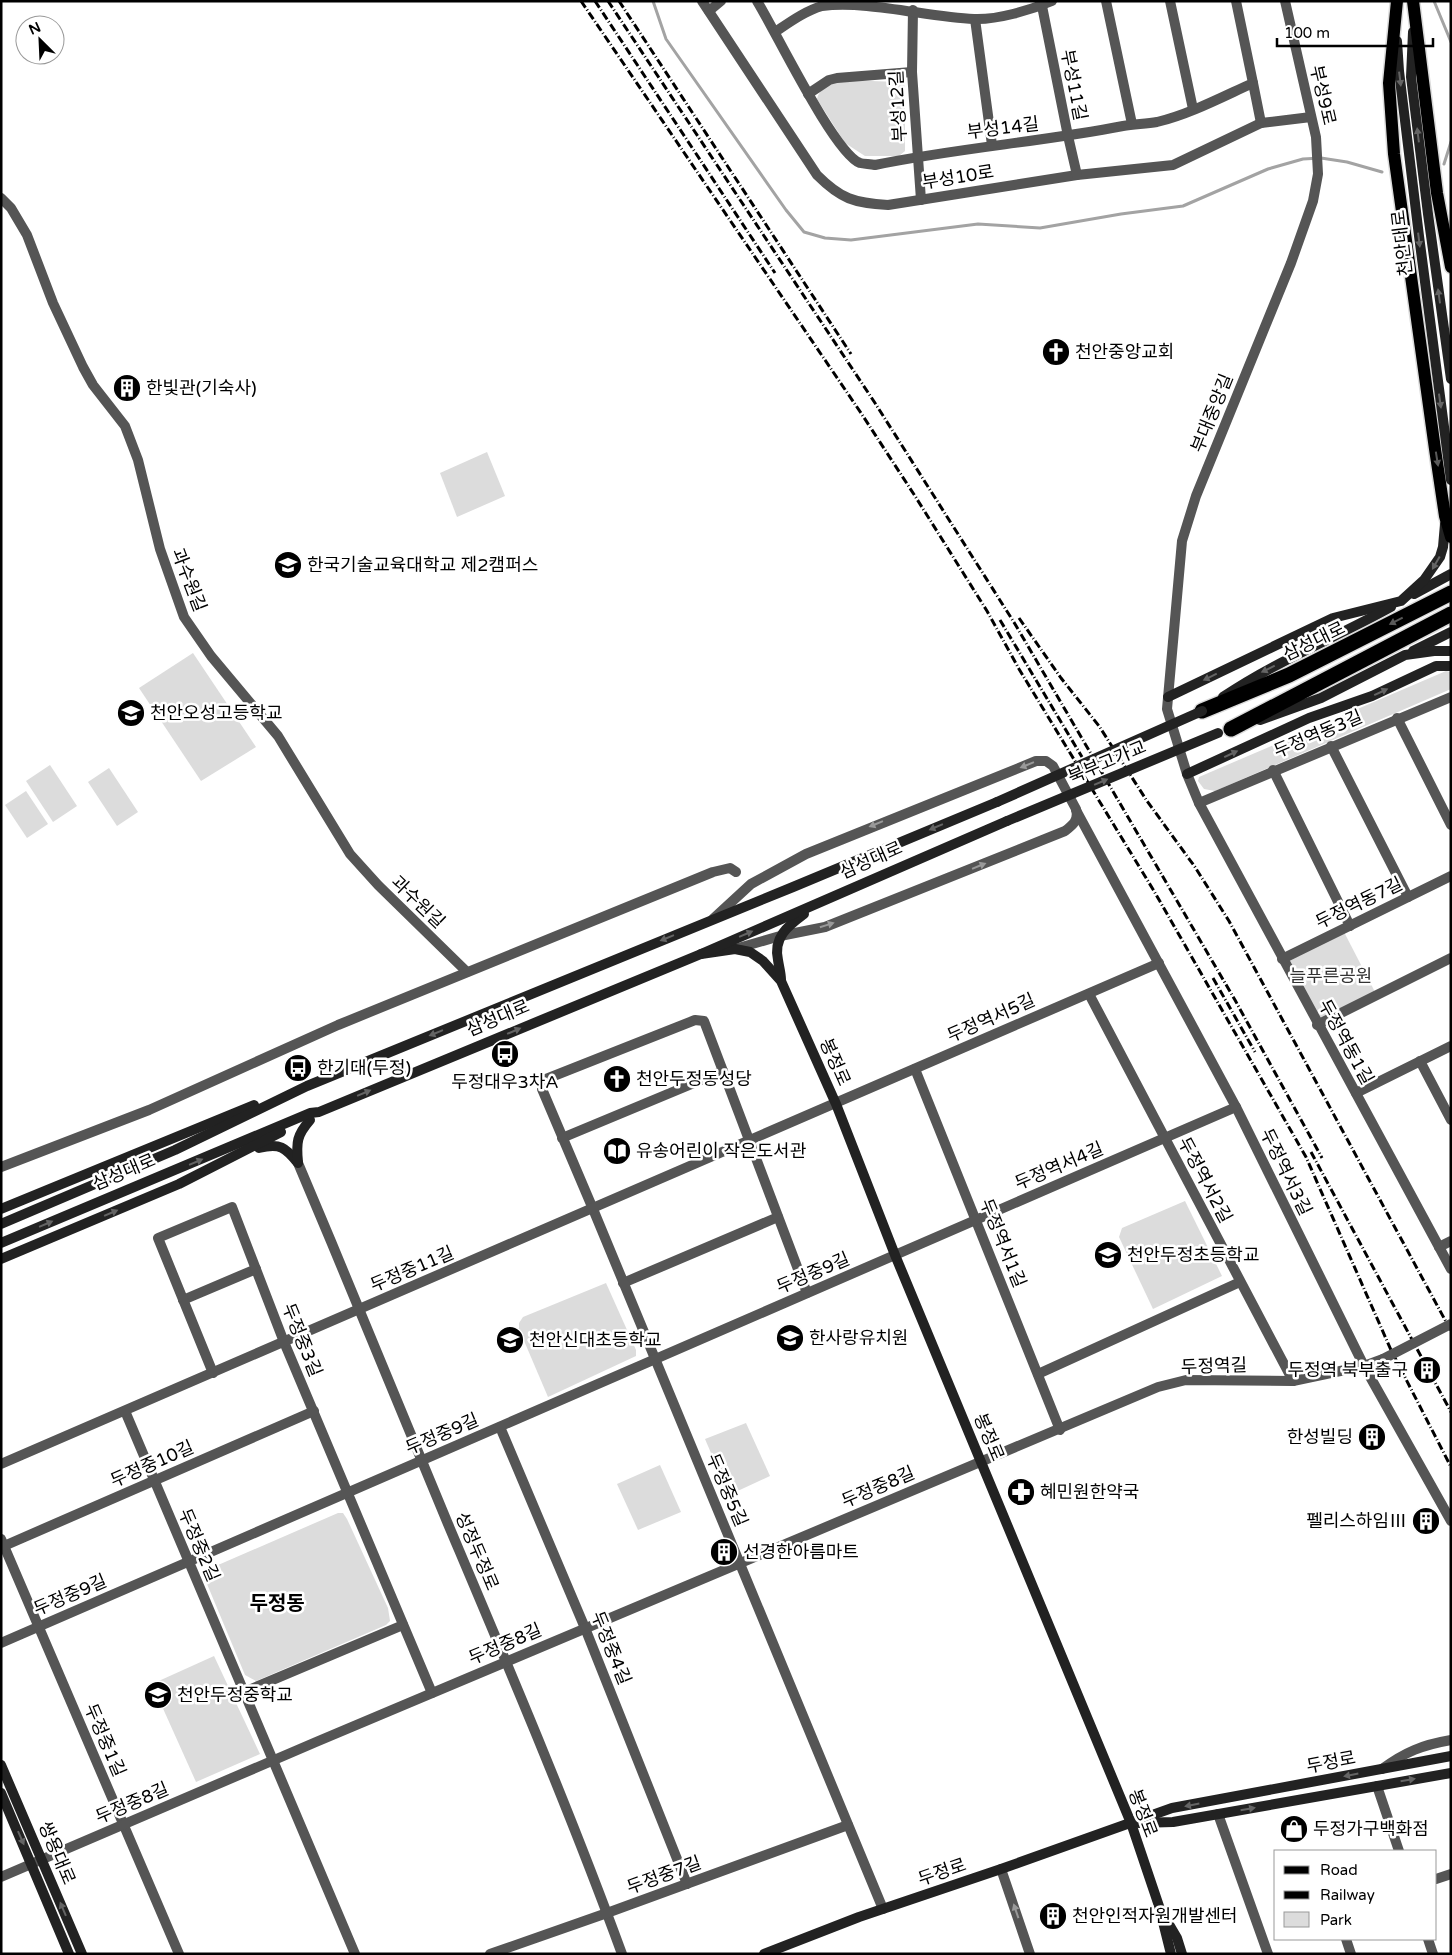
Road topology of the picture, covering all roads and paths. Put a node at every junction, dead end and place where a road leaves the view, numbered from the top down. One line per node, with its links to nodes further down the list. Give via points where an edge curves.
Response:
1 (702, 1): 12 (street, 부성10로)
2 (722, 1): 12 (street)
3 (757, 1): 14 (street, 부성14길)
4 (1106, 1): 21 (street)
5 (1170, 1): 18 (street)
6 (1236, 1): 16 (street)
7 (1285, 1): 19 (street, 부성9로)
8 (1413, 2): 29 (main road, via 1437,193); 30 (main road, 천안대로, one-way to 8, via 1411,76)
9 (1045, 3): 13 (street, via 997,17); 22 (street, 부성11길)
10 (1396, 7): 31 (main road, 천안대로, one-way to 31, via 1402,100); 32 (main road, one-way to 32, via 1389,83 1394,154)
11 (913, 10): 13 (street); 14 (street, via 872,2 823,5); 15 (street, 부성12길)
12 (709, 11): 28 (street, 부성10로, via 817,175 832,190 848,199 868,204 888,205)
13 (975, 19): 24 (street)
14 (776, 32): 17 (street, 부성14길)
15 (912, 72): 17 (street, via 847,76 829,80); 25 (street, 부성12길)
16 (1253, 83): 18 (street, 부성14길); 20 (street)
17 (808, 94): 25 (street, 부성14길, via 846,152 859,163 875,165)
18 (1193, 109): 21 (street, 부성14길, via 1157,122)
19 (1311, 117): 20 (street, 부성10로); 23 (street, 부성9로)
20 (1261, 123): 26 (street, 부성10로, via 1173,165)
21 (1132, 124): 22 (street, 부성14길)
22 (1068, 136): 24 (street, 부성14길); 26 (street, 부성11길)
23 (1316, 137): 42 (street, 부대중앙길, via 1319,164 1314,201 1196,496 1182,540)
24 (992, 145): 25 (street, 부성14길)
25 (917, 156): 28 (street, 부성12길)
26 (1077, 174): 28 (street, 부성10로)
27 (1, 198): 70 (street, 과수원길, via 27,235 53,303 83,367 125,426 138,460 160,549 184,617 211,656 278,736 350,854)
28 (920, 200)
29 (1451, 267)
30 (1451, 379)
31 (1451, 480)
32 (1446, 509): 33 (main road); 36 (main road, one-way to 36, via 1440,556 1424,580)
33 (1451, 537)
34 (1451, 574): 36 (main road)
35 (1445, 596): 45 (highway, 삼성대로, one-way to 45, via 1289,674)
36 (1401, 601): 42 (main road, one-way to 42, via 1333,618); 45 (main road, 북부고가교, one-way to 45, via 1350,630 1249,679)
37 (1448, 616): 47 (highway)
38 (1451, 632): 40 (main road, 북부고가교)
39 (1451, 651): 40 (main road)
40 (1405, 655): 47 (main road, 북부고가교, via 1321,698)
41 (1451, 666): 50 (main road, one-way to 41, via 1309,718 1372,696 1436,666)
42 (1168, 697): 44 (street, 부대중앙길)
43 (1451, 697): 46 (street, 두정역동3길)
44 (1166, 709): 50 (street, 두정역동1길)
45 (1202, 711): 51 (main road, 북부고가교, bridge)
46 (1398, 718): 48 (street, 두정역동3길); 55 (street)
47 (1225, 731): 54 (main road, 북부고가교, one-way to 47, bridge)
48 (1331, 746): 49 (street, 두정역동3길); 60 (street)
49 (1273, 770): 52 (street, 두정역동3길); 63 (street)
50 (1187, 774): 52 (street, 두정역동1길)
51 (997, 802): 62 (main road, 삼성대로, one-way to 62)
52 (1199, 803): 68 (street, 두정역동1길)
53 (1076, 809): 56 (street, via 1078,816 1074,825); 57 (street, 두정역서3길); 62 (street, 두정역서3길, one-way to 62, via 1053,766 1046,761 1036,761 806,854 751,884)
54 (1007, 821): 61 (main road, 삼성대로)
55 (1451, 825)
56 (1065, 831): 57 (street, via 1078,829); 64 (street, one-way to 56, via 825,927)
57 (1091, 837): 69 (street, 두정역서3길)
58 (736, 872): 70 (street, via 730,868 713,872)
59 (1451, 876): 60 (street, 두정역동7길)
60 (1408, 897): 63 (street, 두정역동7길)
61 (815, 904): 64 (main road); 66 (main road, 삼성대로, one-way to 61)
62 (712, 920): 78 (main road, 삼성대로, one-way to 78)
63 (1350, 926): 68 (street, 두정역동7길)
64 (780, 936): 65 (street); 71 (main road, via 778,958)
65 (735, 949): 66 (main road); 71 (main road, via 750,952 763,960)
66 (701, 954): 82 (main road, 삼성대로, one-way to 66)
67 (1451, 958): 73 (street)
68 (1282, 959): 73 (street, 두정역동1길)
69 (1159, 962): 72 (street, 두정역서5길); 81 (street, 두정역서3길)
70 (467, 972): 90 (street, via 338,1024 149,1110)
71 (782, 981): 80 (main road, 봉정로)
72 (1088, 994): 76 (street, 두정역서5길); 86 (street, 두정역서2길)
73 (1317, 1025): 79 (street, 두정역동1길)
74 (1451, 1046): 75 (street)
75 (1420, 1061): 79 (street); 84 (street)
76 (915, 1069): 80 (street, 두정역서5길); 94 (street, 두정역서1길)
77 (723, 1071): 85 (street); 85 (street, 두정중5길, via 704,1021 695,1020 546,1079 542,1089); 87 (street)
78 (307, 1086): 91 (main road, via 266,1099); 95 (main road, 삼성대로, via 175,1150)
79 (1356, 1093): 98 (street, 두정역동1길)
80 (836, 1104): 87 (street, 두정중11길); 99 (main road, 봉정로)
81 (1236, 1107): 86 (street, 두정역서4길); 111 (street, 두정역서3길)
82 (319, 1112): 83 (main road); 97 (main road, 삼성대로, one-way to 82, via 310,1113)
83 (310, 1120): 88 (main road); 89 (main road, via 297,1140)
84 (1451, 1120)
85 (562, 1138): 92 (street, 두정중5길)
86 (1164, 1138): 94 (street, 두정역서4길); 103 (street, 두정역서2길)
87 (749, 1141): 92 (street, 두정중11길); 93 (street)
88 (225, 1161): 89 (main road, via 270,1145 287,1150); 100 (main road, one-way to 88)
89 (298, 1163): 107 (street, 성정두정로)
90 (1, 1168)
91 (1, 1209)
92 (593, 1209): 104 (street, 두정중5길); 107 (street, 두정중11길)
93 (778, 1217): 104 (street); 105 (street)
94 (976, 1220): 99 (street, 두정역서4길); 113 (street, 두정역서1길)
95 (1, 1224)
96 (1451, 1241): 98 (street)
97 (1, 1243)
98 (1439, 1247): 102 (street, 두정역동1길)
99 (896, 1255): 105 (street, 두정중9길); 119 (main road, 봉정로)
100 (1, 1260)
101 (256, 1269): 106 (street); 106 (street, 두정중3길, via 232,1206 158,1238); 109 (street, 두정중3길)
102 (1451, 1269)
103 (1240, 1282): 113 (street); 114 (street, 두정역서2길)
104 (623, 1283): 110 (street, 두정중5길)
105 (807, 1293): 110 (street, 두정중9길)
106 (183, 1300): 112 (street, 두정중3길)
107 (361, 1309): 109 (street, 두정중11길); 120 (street, 성정두정로)
108 (1451, 1324): 111 (street, 두정역길, bridge)
109 (284, 1342): 112 (street, 두정중11길); 116 (street, 두정중3길)
110 (655, 1359): 117 (street, 두정중9길); 127 (street, 두정중5길)
111 (1364, 1366): 114 (street, 두정역길); 124 (street, 두정역서3길)
112 (213, 1373): 115 (street, 두정중11길)
113 (1038, 1374): 118 (street, 두정역서1길)
114 (1293, 1381): 118 (street, 두정역길, via 1186,1380 1158,1388)
115 (125, 1411): 121 (street, 두정중11길); 122 (street, 두정중2길)
116 (314, 1411): 122 (street, 두정중10길); 123 (street, 두정중3길)
117 (500, 1427): 120 (street, 두정중9길); 130 (street, 두정중4길)
118 (1060, 1430): 119 (street, 두정역길)
119 (982, 1460): 127 (street, 두정중8길); 144 (main road, 봉정로)
120 (422, 1461): 123 (street, 두정중9길); 132 (street, 성정두정로)
121 (1, 1464)
122 (154, 1481): 125 (street, 두정중10길); 126 (street, 두정중2길)
123 (348, 1493): 126 (street, 두정중9길); 128 (street, 두정중3길)
124 (1451, 1521)
125 (3, 1543): 129 (street, 두정중1길)
126 (189, 1562): 129 (street, 두정중9길); 133 (street, 두정중2길)
127 (740, 1563): 130 (street, 두정중8길); 146 (street, 두정중5길)
128 (402, 1624): 133 (street); 134 (street, 두정중3길)
129 (39, 1627): 131 (street, 두정중9길); 145 (street, 두정중1길)
130 (586, 1628): 132 (street, 두정중8길); 153 (street, 두정중4길)
131 (1, 1643)
132 (505, 1662): 134 (street, 두정중8길); 156 (street, 성정두정로)
133 (244, 1692): 137 (street, 두정중2길)
134 (432, 1693): 137 (street, 두정중8길)
135 (1451, 1740): 139 (street, via 1416,1748)
136 (1451, 1756): 139 (main road, 두정로)
137 (273, 1760): 145 (street, 두정중8길); 163 (street, 두정중2길)
138 (1, 1765): 148 (main road, 쌍용대로)
139 (1382, 1769): 144 (main road, 두정로, one-way to 144, via 1172,1808)
140 (1451, 1773): 141 (main road, 두정로, one-way to 140)
141 (1377, 1786): 143 (main road, 두정로, one-way to 141); 147 (street)
142 (1, 1793): 148 (main road, 쌍용대로, one-way to 148)
143 (1218, 1814): 144 (main road, 두정로, via 1173,1822); 169 (street)
144 (1131, 1823): 149 (main road, 두정로); 155 (main road, 봉정로)
145 (123, 1825): 148 (street, 두정중8길); 162 (street, 두정중1길)
146 (848, 1825): 153 (street, 두정중7길); 154 (street, 두정중5길)
147 (1399, 1850)
148 (37, 1862): 151 (street, 두정중8길); 160 (main road, 쌍용대로); 161 (main road, 쌍용대로, one-way to 148)
149 (1002, 1869): 154 (main road, 두정로); 166 (street, one-way to 149)
150 (1451, 1874): 152 (street)
151 (1, 1877)
152 (1437, 1879)
153 (688, 1884): 156 (street, 두정중7길)
154 (883, 1909): 159 (main road, 두정로)
155 (1160, 1909): 167 (main road, 봉정로); 168 (main road, 봉정로, via 1177,1938)
156 (607, 1913): 164 (street, 두정중7길); 165 (street, 성정두정로)
157 (1346, 1940): 170 (street)
158 (1428, 1940): 171 (street)
159 (767, 1953)
160 (69, 1954)
161 (82, 1954)
162 (178, 1954)
163 (355, 1954)
164 (490, 1954)
165 (622, 1954)
166 (1030, 1954)
167 (1171, 1954)
168 (1182, 1954)
169 (1268, 1954)
170 (1351, 1954)
171 (1433, 1954)

